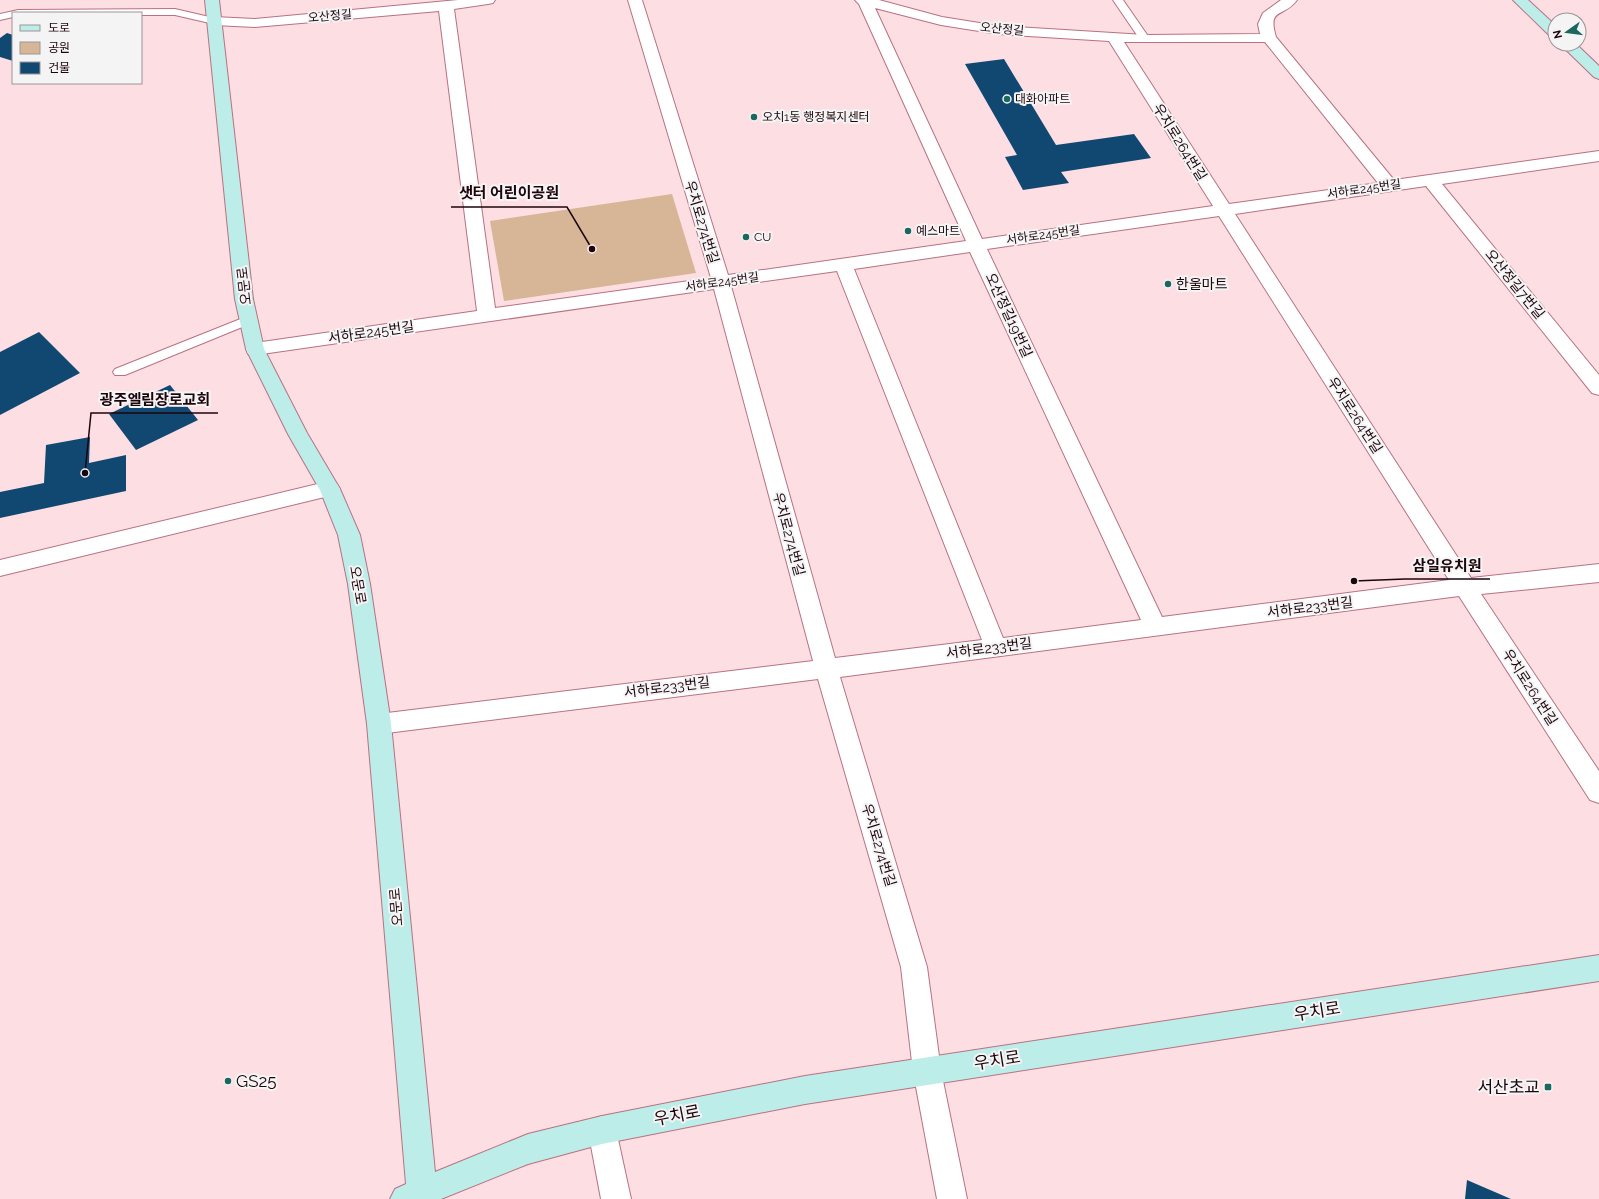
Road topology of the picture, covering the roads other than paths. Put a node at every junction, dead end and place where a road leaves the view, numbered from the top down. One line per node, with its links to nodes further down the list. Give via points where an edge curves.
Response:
1 (488, 0): 7 (street, 오산정길)
2 (635, 0): 24 (street, 우치로274번길)
3 (1118, 0): 15 (lane)
4 (1290, 0): 14 (street, via 1268,16 1265,24)
5 (1520, 0): 12 (street)
6 (864, 1): 13 (street, 오산정길, via 969,26); 22 (street, 오산정길19번길)
7 (446, 6): 8 (street, 오산정길, via 255,23); 25 (street)
8 (213, 11): 9 (lane); 26 (street, 오문로)
9 (142, 12)
10 (12, 14): 11 (lane)
11 (0, 16)
12 (1547, 25)
13 (1113, 36): 15 (street, 오산정길); 21 (street, 우치로264번길)
14 (1269, 38): 15 (street, 오산정길); 20 (street)
15 (1146, 39)
16 (1576, 52): 17 (street)
17 (1599, 74)
18 (1599, 156): 19 (street, 서하로245번길)
19 (1430, 180): 20 (street, 서하로245번길); 29 (street, 오산정길7번길)
20 (1390, 186): 21 (street, 서하로245번길)
21 (1223, 210): 22 (street, 서하로245번길); 33 (street, 우치로264번길)
22 (976, 245): 23 (street, 서하로245번길); 34 (street, 오산정길19번길)
23 (843, 264): 24 (street, 서하로245번길); 35 (street)
24 (720, 282): 25 (street, 서하로245번길); 36 (street, 우치로274번길)
25 (487, 315): 27 (street, 서하로245번길)
26 (248, 320): 27 (street, 오문로); 28 (lane)
27 (255, 349): 30 (street, 오문로, via 294,428)
28 (120, 372)
29 (1599, 388)
30 (330, 489): 31 (street); 37 (street, 오문로, via 349,534 359,584)
31 (0, 568)
32 (1599, 573): 33 (street, 서하로233번길)
33 (1465, 587): 34 (street, 서하로233번길); 38 (street, 우치로264번길)
34 (1155, 627): 35 (street, 서하로233번길)
35 (996, 648): 36 (street, 서하로233번길)
36 (826, 668): 37 (street, 서하로233번길); 40 (street, 우치로274번길, via 914,967)
37 (379, 724): 42 (street, 오문로)
38 (1599, 792)
39 (1599, 968): 40 (street, 우치로)
40 (928, 1071): 41 (street, 우치로, via 805,1090); 44 (street, 우치로274번길)
41 (602, 1130): 42 (street, 우치로, via 528,1150); 43 (street)
42 (414, 1196)
43 (616, 1199)
44 (952, 1199)

